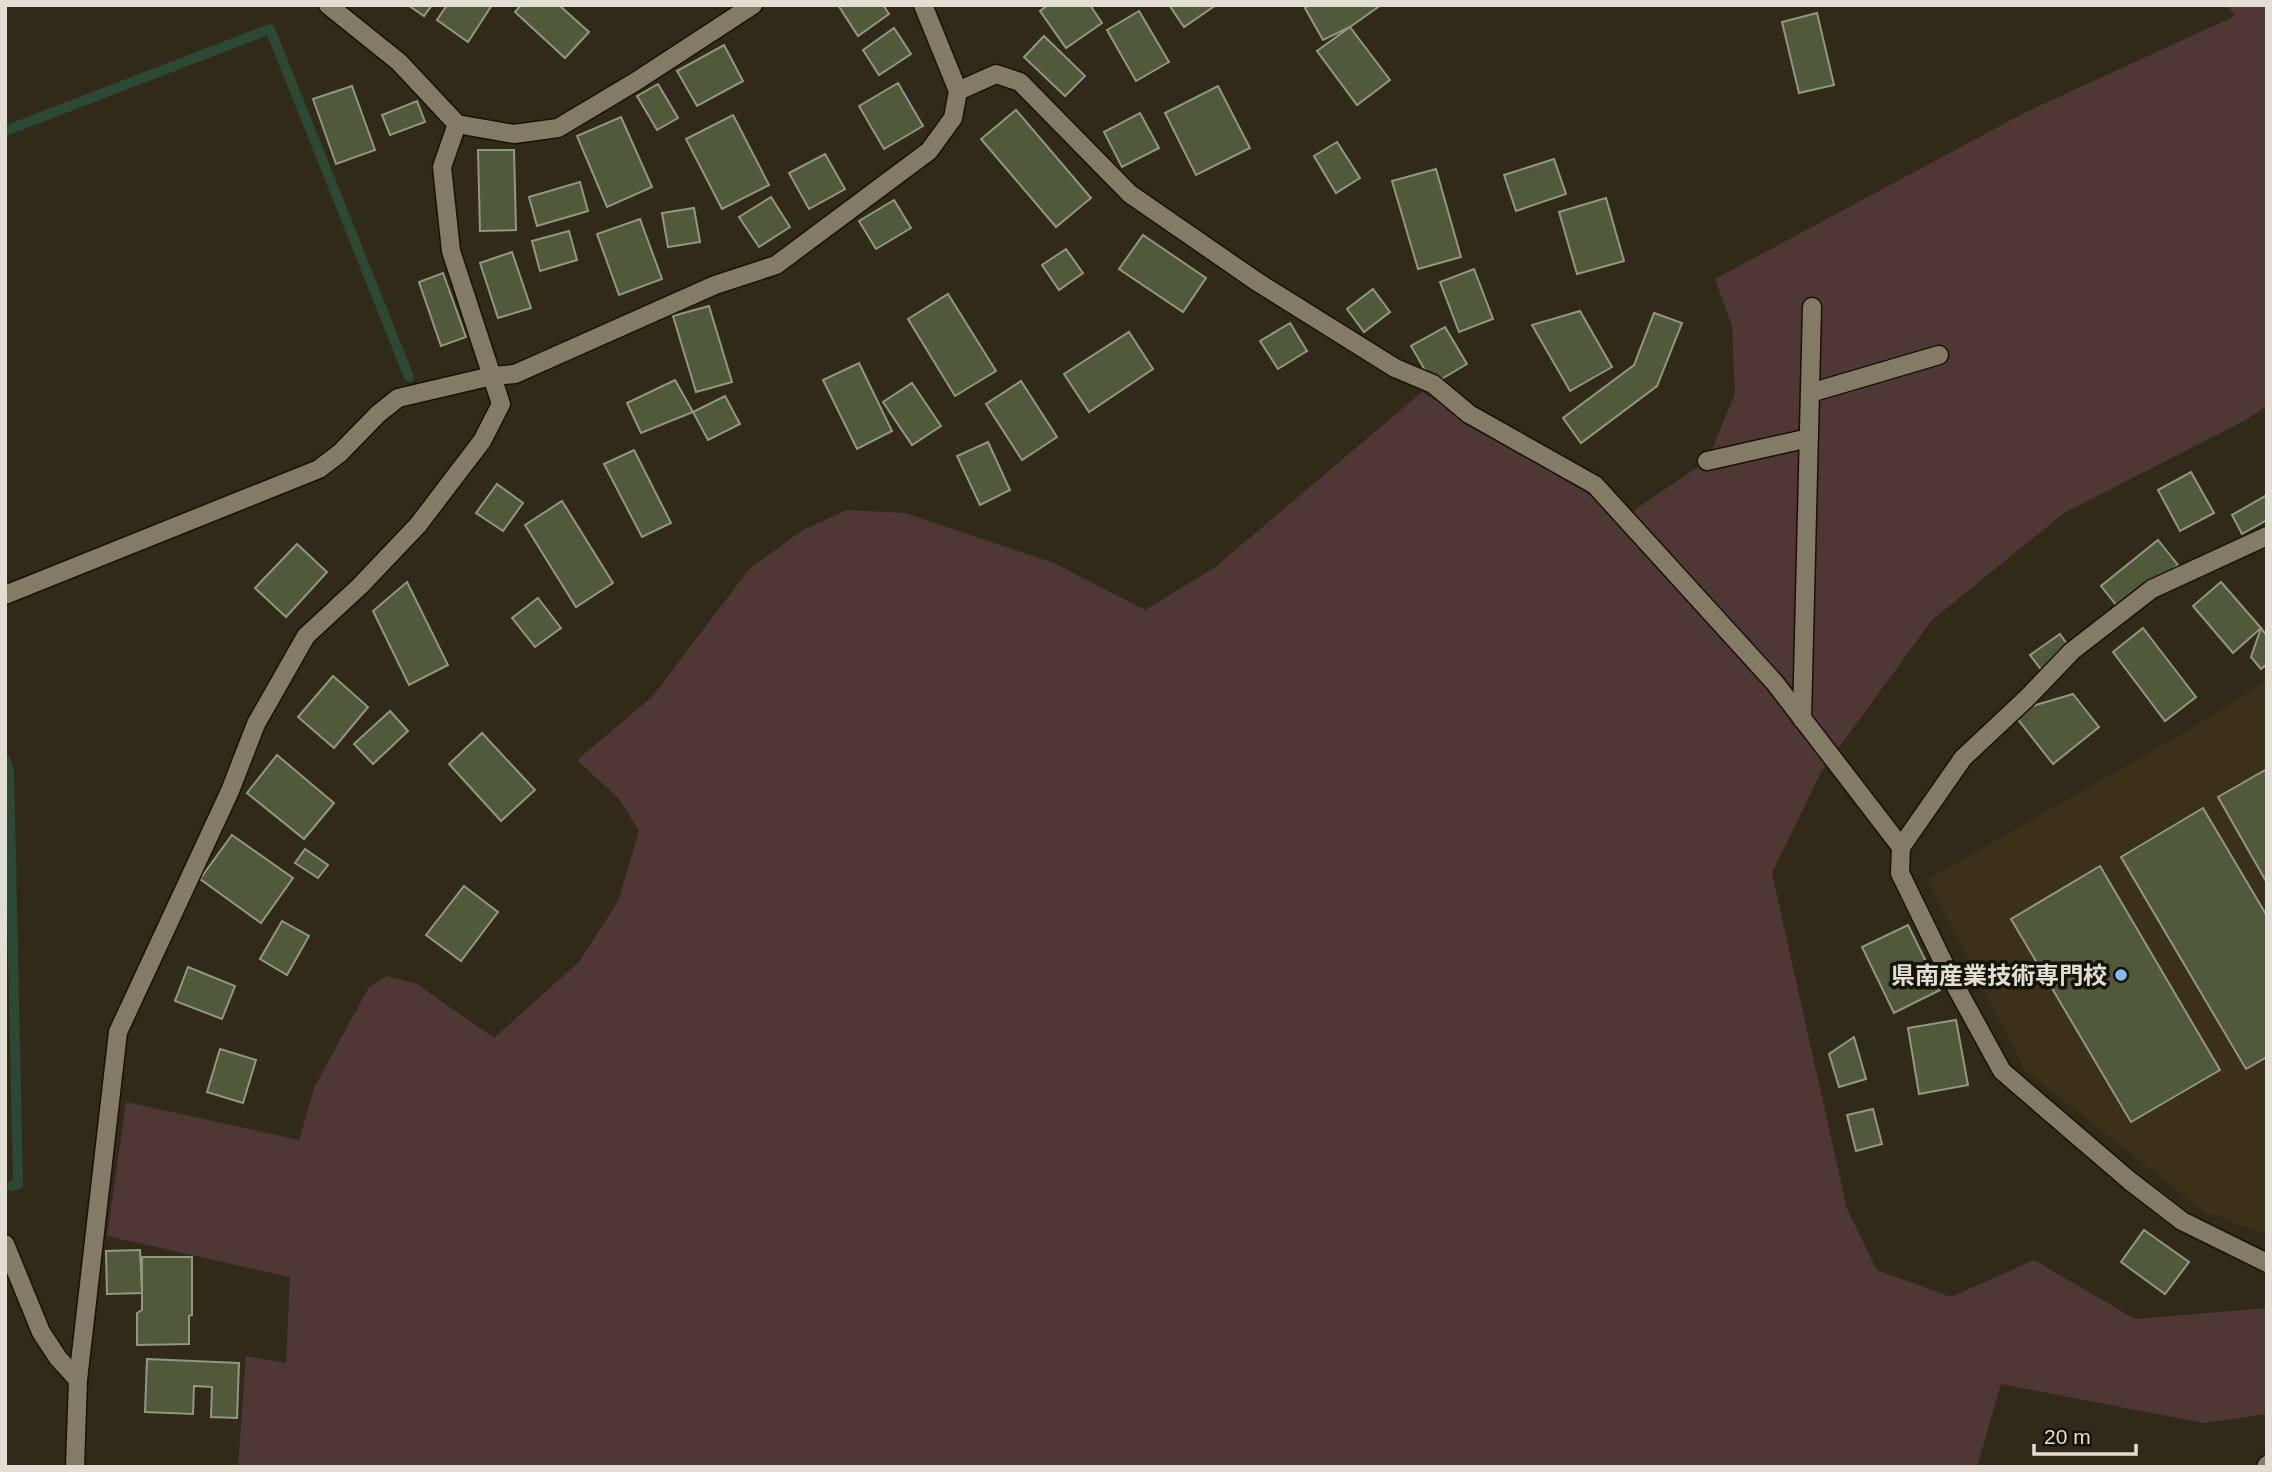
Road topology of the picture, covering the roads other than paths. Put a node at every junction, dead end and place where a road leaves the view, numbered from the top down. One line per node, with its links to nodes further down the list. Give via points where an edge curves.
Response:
1 (328, 5): 5 (street, via 398,62)
2 (753, 5): 5 (street, via 558,128 514,134)
3 (923, 5): 4 (street)
4 (958, 91): 8 (street, via 953,118 929,151 776,265 715,285 515,373); 14 (street, via 996,74 1020,82 1130,194 1256,281 1395,368 1433,384 1469,414 1595,485 1775,683)
5 (457, 124): 8 (street, via 442,167 451,251)
6 (1812, 307): 9 (street)
7 (1939, 355): 9 (street)
8 (492, 376): 13 (street, via 398,398 319,469); 18 (street, via 502,404 482,441 418,525 306,636 256,724 230,791 118,1032)
9 (1810, 393): 10 (street)
10 (1809, 438): 11 (street); 14 (street)
11 (1707, 461)
12 (2267, 536): 15 (street, via 2152,589 2072,651 1963,758)
13 (5, 595)
14 (1802, 719): 15 (street)
15 (1901, 847): 17 (street, via 1900,873 2002,1071 2182,1221)
16 (5, 1244): 18 (street, via 41,1332)
17 (2267, 1263)
18 (78, 1380): 19 (street)
19 (75, 1467)

